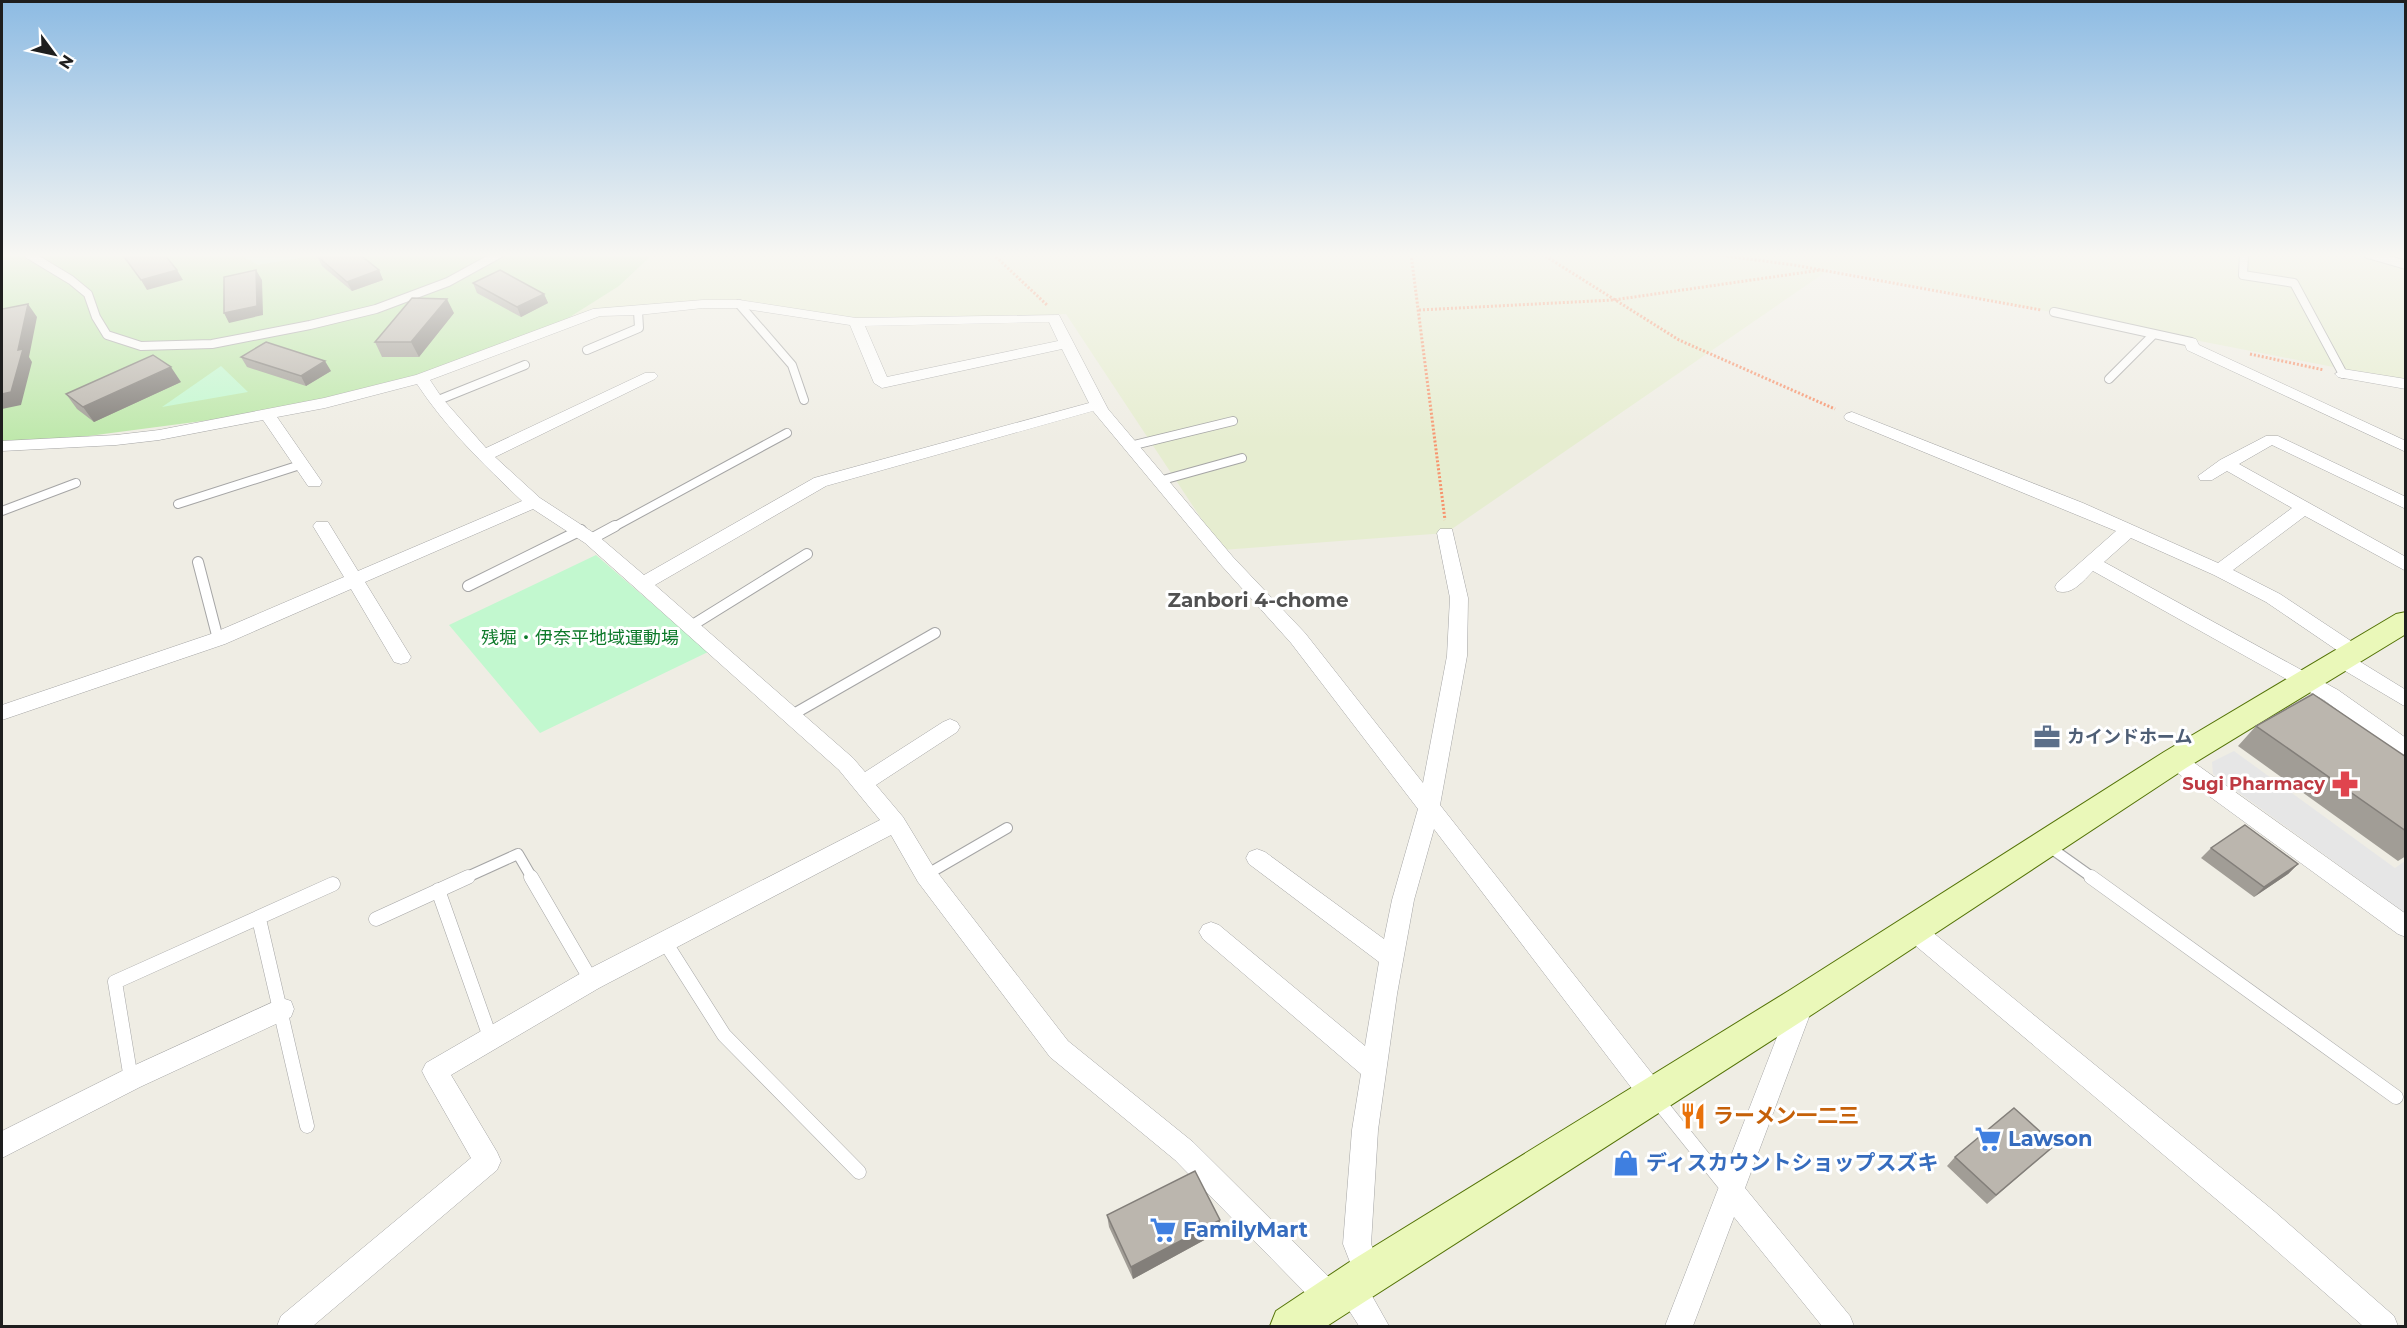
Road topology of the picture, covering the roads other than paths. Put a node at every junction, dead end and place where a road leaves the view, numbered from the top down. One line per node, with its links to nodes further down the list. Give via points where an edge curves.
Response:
1 (96, 316): 2 (lane, via 107,335 141,346 212,344)
2 (347, 316)
3 (587, 316): 17 (street)
4 (638, 316): 13 (lane, via 639,328)
5 (749, 316): 20 (lane, via 792,365)
6 (817, 316): 9 (street)
7 (2071, 316): 10 (lane)
8 (2312, 316): 15 (lane)
9 (856, 322): 12 (street, via 1054,318); 12 (street, via 882,383)
10 (2153, 335): 11 (lane); 18 (lane)
11 (2191, 342): 29 (street, via 2192,347)
12 (1067, 344): 22 (street)
13 (587, 350)
14 (525, 365): 21 (lane)
15 (2343, 374): 19 (street)
16 (650, 376): 30 (street)
17 (421, 378): 21 (street); 23 (street)
18 (2109, 379)
19 (2406, 384)
20 (804, 400)
21 (436, 401): 30 (street)
22 (1098, 405): 28 (street); 53 (street, via 820,482)
23 (267, 414): 27 (street, via 116,441); 33 (street)
24 (1852, 417): 44 (street)
25 (1233, 421): 28 (lane)
26 (787, 433): 46 (lane)
27 (2, 446)
28 (1130, 446): 35 (street)
29 (2406, 447)
30 (484, 456): 38 (street)
31 (1242, 458): 35 (lane)
32 (2226, 464): 34 (street); 40 (street, via 2272,439); 41 (street)
33 (300, 465): 36 (street); 39 (lane)
34 (2206, 476)
35 (1159, 480): 70 (street, via 1298,638)
36 (314, 482)
37 (75, 483): 42 (lane)
38 (534, 502): 46 (street); 52 (street)
39 (178, 504)
40 (2406, 504)
41 (2304, 508): 50 (street); 51 (street)
42 (2, 511)
43 (322, 526): 52 (street)
44 (2129, 530): 49 (street); 51 (street)
45 (1446, 533): 70 (street, via 1458,598 1457,656)
46 (586, 535): 53 (street); 54 (lane)
47 (807, 554): 57 (lane)
48 (198, 562): 59 (lane)
49 (2092, 563): 55 (street); 62 (street)
50 (2406, 564)
51 (2220, 572): 60 (street, via 2273,598)
52 (354, 580): 59 (street); 61 (street)
53 (644, 584): 57 (street)
54 (468, 586)
55 (2064, 587)
56 (2406, 621): 60 (street)
57 (691, 626): 65 (street)
58 (934, 633): 65 (lane)
59 (218, 639): 64 (street)
60 (2348, 656): 62 (street); 63 (street)
61 (401, 657)
62 (2305, 682): 67 (street, via 2331,695); 68 (street)
63 (2406, 700)
64 (2, 714)
65 (792, 716): 69 (street, via 846,764)
66 (950, 727): 69 (street)
67 (2406, 749)
68 (2175, 760): 73 (street); 80 (street)
69 (862, 784): 71 (street)
70 (1429, 808): 84 (street, via 1403,900); 91 (street)
71 (895, 823): 75 (street); 83 (street)
72 (1007, 828): 75 (lane)
73 (2046, 844): 81 (street); 92 (lane)
74 (1257, 858): 84 (street)
75 (926, 875): 97 (street, via 1059,1049)
76 (333, 884): 78 (lane)
77 (438, 890): 79 (lane); 85 (lane, via 518,854); 88 (lane)
78 (259, 919): 87 (lane); 90 (lane, via 115,982)
79 (376, 919)
80 (2406, 927)
81 (1912, 929): 86 (street); 103 (street, via 2264,1221)
82 (1210, 932): 89 (street)
83 (665, 942): 85 (street); 95 (lane, via 724,1035)
84 (1392, 958): 89 (street)
85 (591, 980): 88 (street)
86 (1803, 1001): 91 (street); 96 (street)
87 (282, 1009): 90 (street); 93 (lane)
88 (490, 1037): 98 (street, via 435,1071 488,1161)
89 (1374, 1069): 97 (street)
90 (131, 1079): 94 (street)
91 (1652, 1095): 96 (lane); 97 (street)
92 (2397, 1097)
93 (307, 1126)
94 (2, 1145)
95 (859, 1172)
96 (1732, 1193): 101 (street); 102 (street)
97 (1350, 1287): 99 (street); 100 (street)
98 (291, 1326)
99 (1291, 1326)
100 (1375, 1326)
101 (1679, 1326)
102 (1840, 1326)
103 (2384, 1326)

